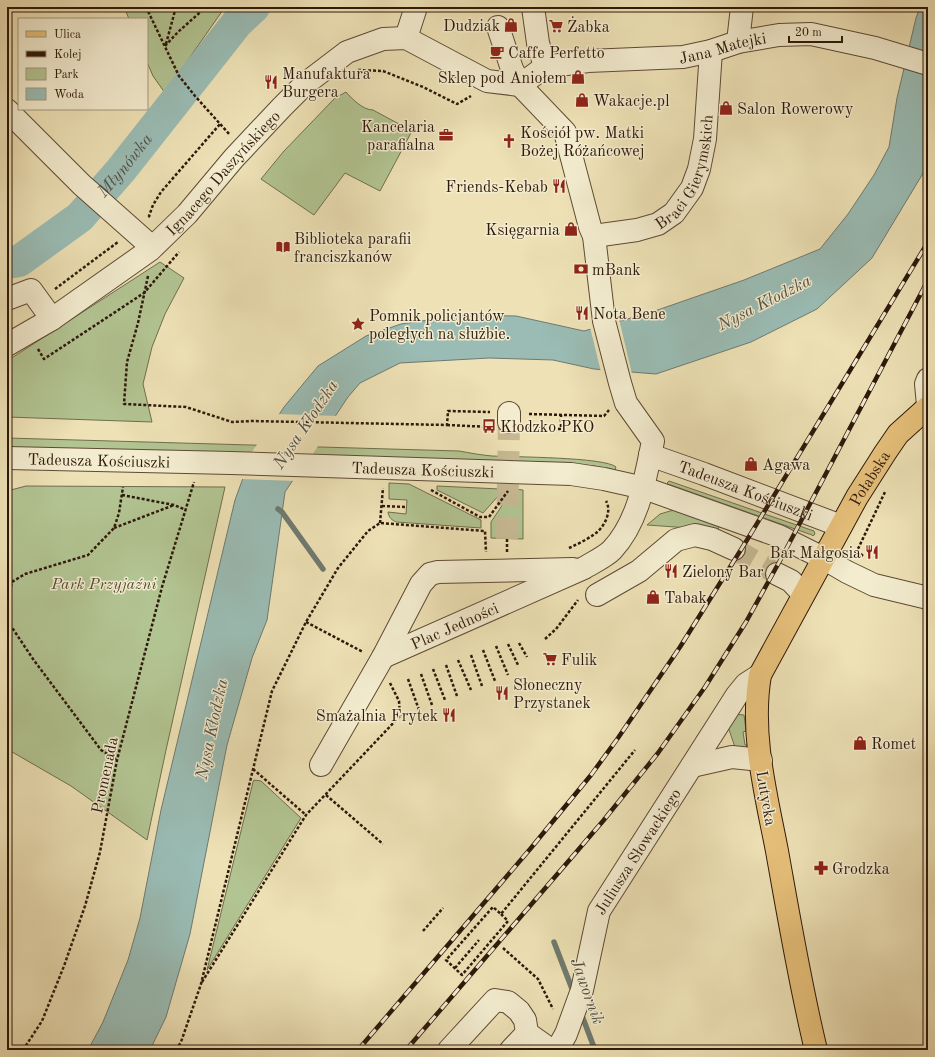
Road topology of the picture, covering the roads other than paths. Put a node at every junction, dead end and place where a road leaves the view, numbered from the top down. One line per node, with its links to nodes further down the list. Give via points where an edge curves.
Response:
1 (416, 7): 5 (street)
2 (533, 7): 9 (street, via 538,43)
3 (742, 7): 6 (street)
4 (497, 23): 10 (street)
5 (406, 38): 10 (street, via 487,81); 13 (street, Ignacego Daszyńskiego, via 383,39 347,52 305,84 238,153 187,214)
6 (738, 42): 7 (street, Jana Matejki); 8 (street, Jana Matejki, via 779,35 811,34 875,48)
7 (710, 51): 9 (street, Jana Matejki, via 683,57 588,61); 12 (street, Braci Gierymskich, via 705,139 692,188 674,213 658,224 637,230)
8 (928, 64)
9 (545, 67): 10 (street, Jana Matejki)
10 (520, 85): 12 (street, via 565,132)
11 (7, 110): 13 (street, via 82,185 133,231)
12 (594, 236): 19 (street, via 604,321 626,404 653,441)
13 (160, 240): 15 (street, Ignacego Daszyńskiego)
14 (7, 299): 15 (street, via 31,290)
15 (46, 310): 16 (street, Ignacego Daszyńskiego)
16 (7, 345)
17 (927, 382): 18 (street)
18 (928, 406): 22 (main road, Połabska, via 898,434)
19 (650, 456): 21 (street); 22 (street, Tadeusza Kościuszki)
20 (7, 458): 21 (street, Tadeusza Kościuszki, via 232,463 384,477 571,474)
21 (644, 488): 24 (street, Tadeusza Kościuszki, via 779,536); 25 (street, Plac Jedności, via 628,528 611,551)
22 (841, 526): 24 (main road, Połabska)
23 (734, 548): 28 (street, via 695,535 676,540 639,571)
24 (823, 558): 27 (main road, Lutycka); 29 (street, Tadeusza Kościuszki, via 874,585)
25 (584, 568): 30 (street, Plac Jedności); 30 (street, via 430,574 421,584)
26 (777, 574): 27 (street, via 791,581)
27 (803, 594): 31 (main road, Lutycka)
28 (597, 595)
29 (928, 598)
30 (383, 657): 33 (street)
31 (760, 675): 32 (main road, Lutycka, via 756,721); 34 (street, Juliusza Słowackiego, via 746,684 737,696)
32 (761, 760): 34 (street, via 732,757); 40 (main road, Lutycka, via 805,1004)
33 (321, 765)
34 (692, 766): 36 (street, Juliusza Słowackiego, via 599,912 582,990)
35 (527, 1033): 37 (street, via 526,1020 519,1011 508,1002 495,1000); 38 (street); 39 (street)
36 (565, 1034)
37 (449, 1050)
38 (512, 1050)
39 (551, 1050)
40 (816, 1050)

